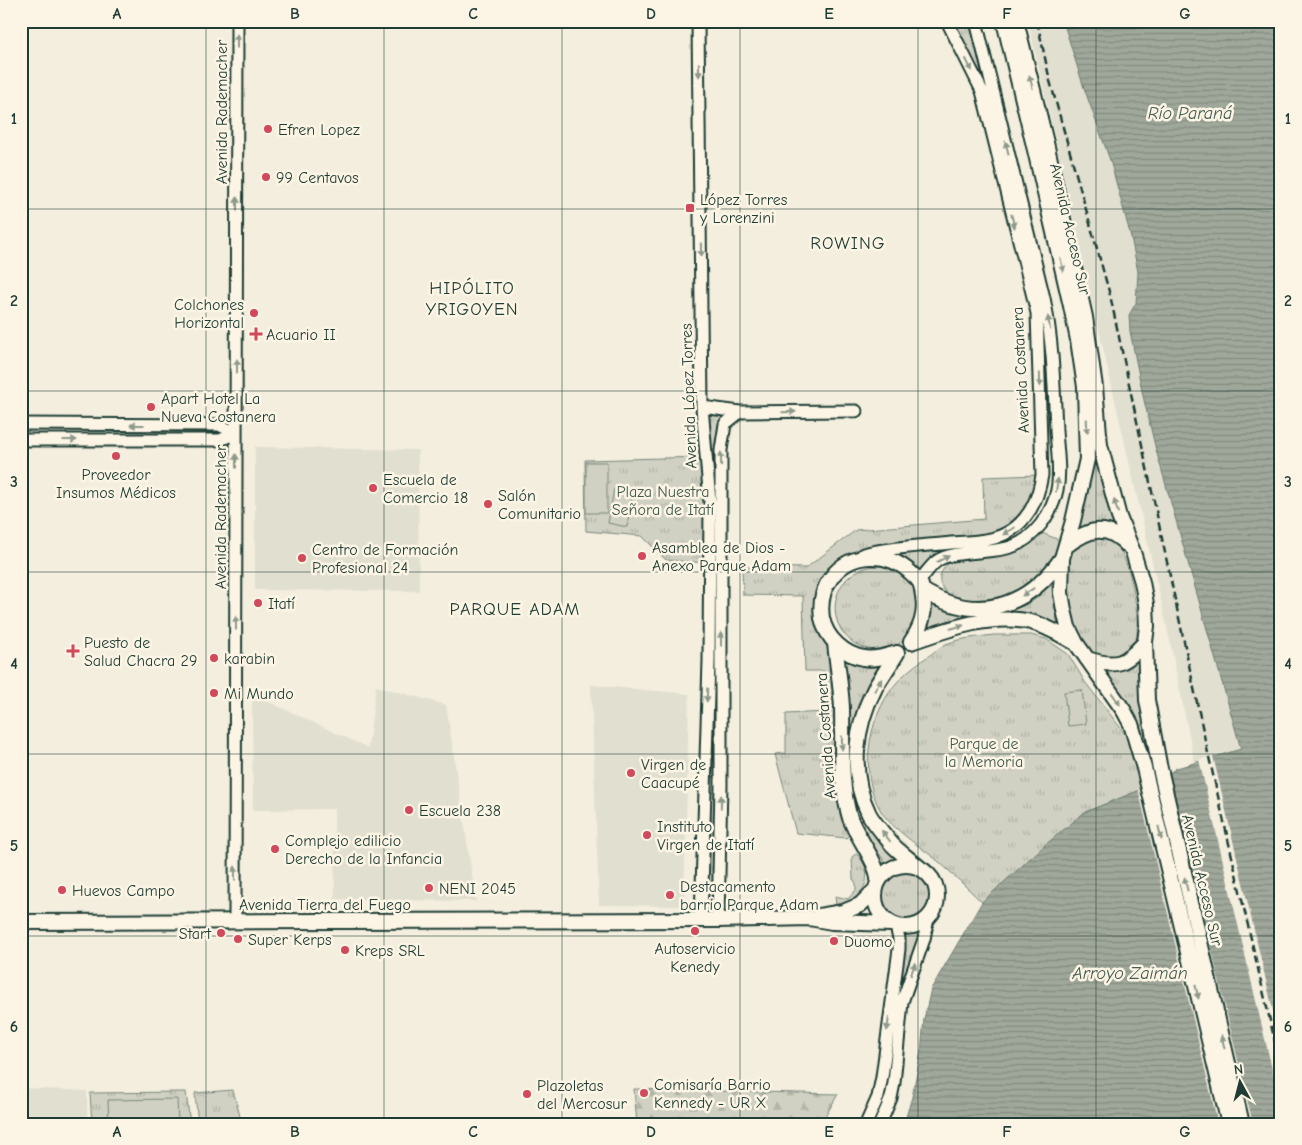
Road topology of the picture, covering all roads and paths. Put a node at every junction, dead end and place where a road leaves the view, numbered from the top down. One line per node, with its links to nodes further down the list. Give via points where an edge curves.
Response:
1 (237, 21): 11 (main road, Avenida Rademacher, one-way to 1)
2 (698, 21): 7 (main road, Avenida López Torres, one-way to 7)
3 (947, 21): 16 (main road, Avenida Costanera, one-way to 16, via 982,91 1037,313 1040,490 1024,519 1004,534 986,540 874,551)
4 (976, 21): 17 (main road, Avenida Costanera, one-way to 4, via 942,558 1012,547 1029,537 1043,522 1052,505 1059,480 1051,332)
5 (1004, 21): 13 (highway, Avenida Acceso Sur, one-way to 13, via 1078,340)
6 (1016, 21): 13 (highway, Avenida Acceso Sur, one-way to 6, via 1094,378 1084,317)
7 (702, 407): 9 (main road); 28 (main road, Avenida López Torres, one-way to 28, via 710,502)
8 (856, 410): 9 (main road, one-way to 8)
9 (740, 412): 29 (main road, Avenida López Torres, one-way to 9, via 721,450 725,424)
10 (21, 424): 11 (main road, one-way to 10, via 219,425)
11 (236, 433): 12 (main road, one-way to 11, via 220,440); 31 (main road, Avenida Rademacher, one-way to 11)
12 (21, 440)
13 (1093, 446): 14 (highway); 15 (highway, one-way to 13)
14 (1064, 552): 15 (highway, via 1086,532 1103,531 1117,536); 17 (highway, one-way to 17, via 1043,582 1016,600 1001,605 964,607 942,601); 21 (highway, via 1061,593 1068,627)
15 (1133, 552): 19 (highway, via 1146,604)
16 (855, 559): 17 (highway, via 876,556 892,560 906,569); 20 (highway, via 834,573 822,596 822,621)
17 (921, 586): 18 (highway, via 923,618)
18 (911, 642): 21 (highway, one-way to 21, via 962,626 1014,620 1044,626); 22 (main road)
19 (1145, 642): 23 (highway, via 1122,662 1104,664); 36 (highway, Avenida Acceso Sur, one-way to 19, via 1159,764 1147,700)
20 (835, 643): 22 (highway, via 848,653 864,658 882,658); 25 (highway, Avenida Costanera, one-way to 25, via 842,706 844,792 850,818 876,870)
21 (1076, 643): 23 (highway)
22 (898, 653): 24 (highway, Avenida Costanera, one-way to 22, via 890,842 872,819 862,793 856,757 863,716 875,688)
23 (1087, 659): 35 (highway, Avenida Acceso Sur, one-way to 35, via 1131,724)
24 (921, 869): 25 (highway, via 902,865 892,868 884,873); 27 (highway, via 934,883 937,892 934,910)
25 (876, 886): 26 (highway, Avenida Tierra del Fuego, via 860,905 843,912); 32 (highway, via 874,900 877,910)
26 (809, 918): 29 (highway, Avenida Tierra del Fuego); 32 (highway, Avenida Tierra del Fuego)
27 (928, 918): 32 (highway, via 910,927); 34 (main road, one-way to 27, via 894,1083 902,1002)
28 (701, 920): 29 (highway, Avenida Tierra del Fuego); 31 (highway, Avenida Tierra del Fuego)
29 (718, 920)
30 (21, 922): 31 (highway, Avenida Tierra del Fuego)
31 (235, 922)
32 (894, 925): 33 (main road, one-way to 33, via 899,949 882,1077)
33 (866, 1124)
34 (880, 1124)
35 (1228, 1124)
36 (1242, 1124)

